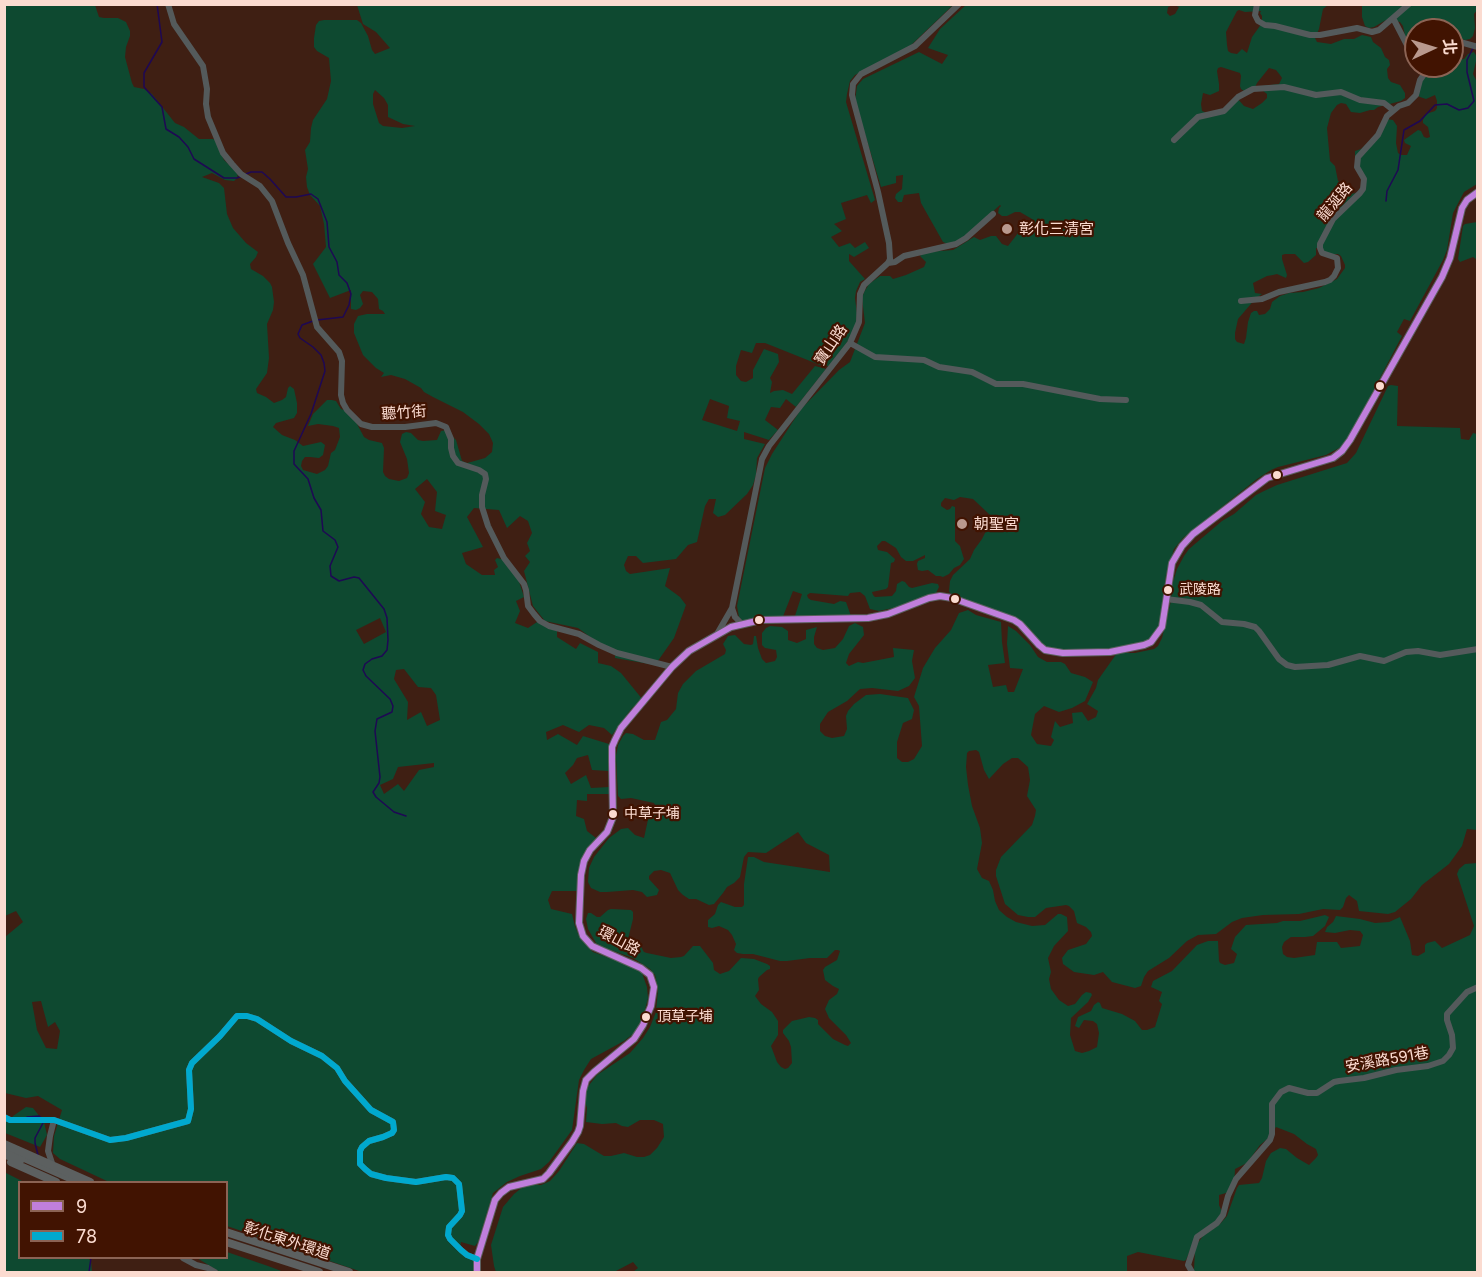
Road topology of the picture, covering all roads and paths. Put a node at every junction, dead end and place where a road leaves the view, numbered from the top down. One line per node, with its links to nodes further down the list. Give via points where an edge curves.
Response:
1 (168, 4): 21 (street, 聽竹街, via 177,29 203,66 208,117 223,153 272,201 303,275 317,327 339,351 341,395 347,410 361,424 372,427 436,423 446,427 458,463 485,474 482,507 488,526 504,558 524,584 534,615 549,626 579,634 617,653)
2 (959, 4): 12 (street, via 915,46 861,75 853,84 852,95 889,243)
3 (1257, 4): 5 (street, via 1258,21 1310,35 1357,28 1372,32)
4 (1409, 4): 5 (street)
5 (1393, 18): 6 (street)
6 (1404, 39)
7 (1421, 78): 8 (street, 龍涎路, via 1416,95)
8 (1394, 110): 9 (street, via 1384,103 1360,100 1341,92 1316,95 1284,87 1253,89 1224,111 1198,117); 13 (street, 龍涎路, via 1358,157 1363,189 1333,219 1320,244 1322,253 1337,258 1334,276 1262,299)
9 (1174, 140)
10 (1478, 192): 16 (main road, 環山路, via 1462,208 1442,278 1342,452 1267,478 1192,534 1172,562)
11 (993, 214): 12 (street, via 957,244)
12 (888, 263): 14 (street, 寶山路, via 864,285 859,322)
13 (1241, 301)
14 (850, 343): 15 (street, via 875,357 924,360 939,368 972,372 996,384 1023,384 1100,399); 17 (street, 寶山路, via 762,459)
15 (1126, 400)
16 (1166, 599): 18 (main road, 環山路, via 1162,627 1151,642 1110,652 1045,650 1014,620 947,596 867,618 761,620); 20 (street, via 1201,605 1222,622 1255,627 1279,659 1295,667 1328,665 1360,656 1384,661 1406,652 1440,655)
17 (732, 608): 18 (street); 19 (street, 寶山路)
18 (742, 624): 19 (main road, 環山路)
19 (717, 634): 21 (main road, 環山路, via 688,651)
20 (1478, 649)
21 (672, 667): 38 (main road, 環山路, via 615,740 613,817 607,832 590,850 580,874 579,922 583,936 592,946 650,975 654,987 651,1006 634,1040 586,1080 578,1132 549,1173 543,1179 509,1187 495,1200)
22 (1478, 987): 45 (street, 安溪路591巷, via 1467,992 1447,1014 1453,1048 1443,1061 1334,1082 1317,1093 1289,1088 1281,1092 1272,1104 1270,1140 1236,1179 1223,1215 1197,1237 1188,1265)
23 (4, 1117): 24 (street)
24 (54, 1120): 31 (street, via 48,1151 52,1166); 38 (street, via 110,1140 188,1121 192,1063 237,1016 257,1019 322,1056 337,1068 366,1106 393,1122 392,1133 369,1141 360,1151 360,1164 371,1174 416,1182 446,1177 459,1184 462,1211 449,1227 448,1235 467,1255)
25 (4, 1144): 33 (main road, bridge)
26 (4, 1149): 32 (main road, bridge)
27 (4, 1154): 30 (main road)
28 (4, 1159): 29 (main road)
29 (54, 1181)
30 (65, 1181)
31 (78, 1181)
32 (78, 1181)
33 (88, 1181)
34 (228, 1235): 39 (main road, 彰化東外環道)
35 (228, 1245): 41 (main road)
36 (228, 1245): 42 (main road, 彰化東外環道)
37 (186, 1259): 40 (street)
38 (477, 1259): 44 (main road, 環山路)
39 (337, 1271): 43 (main road, 彰化東外環道)
40 (215, 1272)
41 (307, 1272)
42 (319, 1272)
43 (349, 1272)
44 (477, 1272)
45 (1192, 1272)

